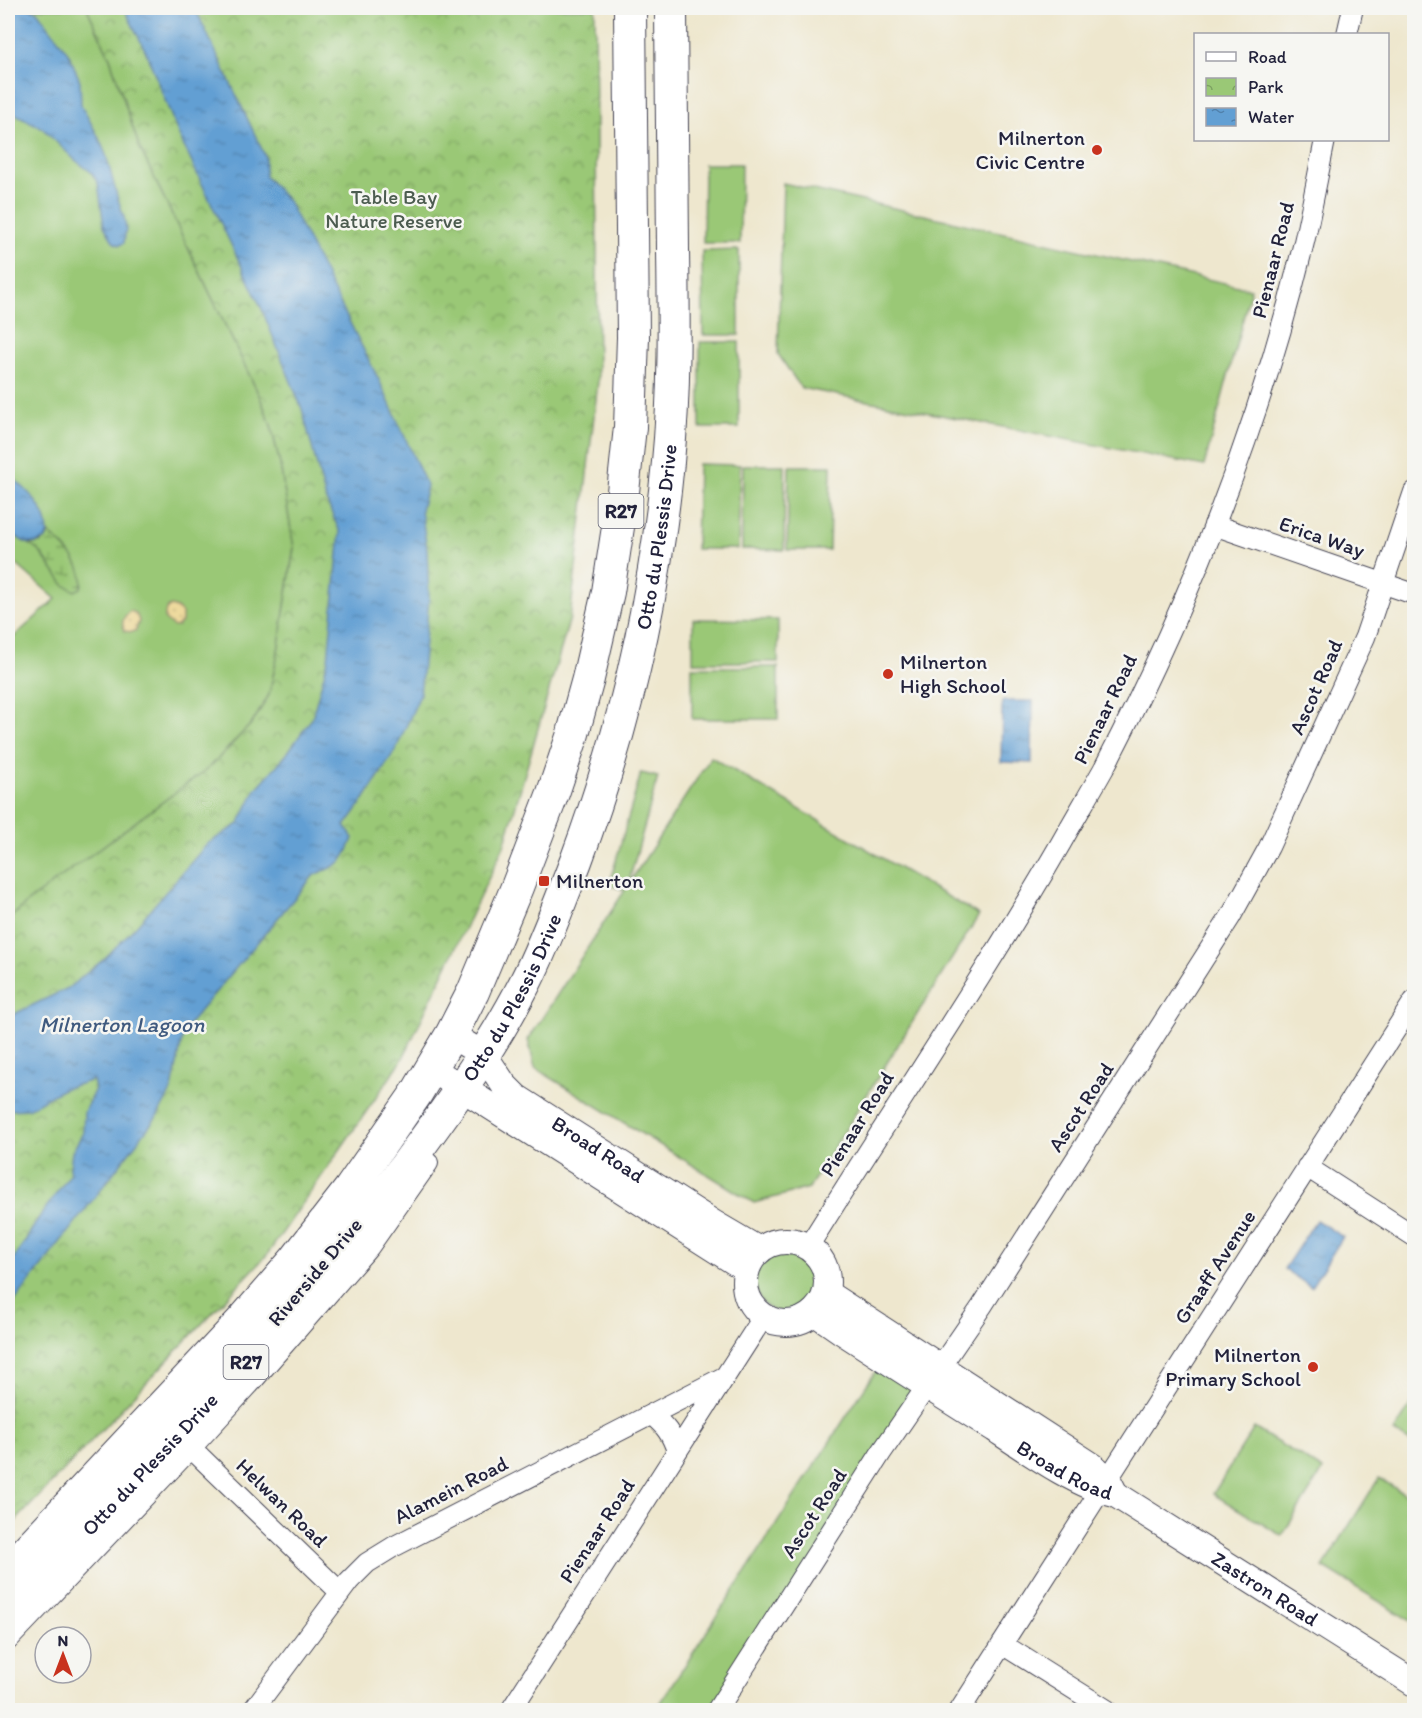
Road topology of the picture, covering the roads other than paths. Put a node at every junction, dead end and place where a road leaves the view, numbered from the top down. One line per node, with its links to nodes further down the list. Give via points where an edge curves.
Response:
1 (630, 8): 11 (main road, Otto du Plessis Drive / R27, via 632,381 622,501 610,581 588,679 553,793 496,938)
2 (671, 8): 12 (main road, Otto du Plessis Drive / R27, via 673,382 667,472 650,593 630,691 588,829 530,973)
3 (1353, 8): 4 (street)
4 (1347, 33)
5 (1325, 141): 7 (street, Pienaar Road, via 1283,319)
6 (1414, 492): 8 (street, Ascot Road)
7 (1214, 525): 8 (street, Erica Way); 19 (street, Pienaar Road, via 1168,635 1103,769 1022,910)
8 (1384, 584): 9 (street, Erica Way); 23 (street, Ascot Road, via 1365,637 1269,847 1231,916 982,1306)
9 (1414, 594)
10 (1412, 1009): 17 (street, Graaff Avenue)
11 (451, 1035): 12 (street, Broad Road); 13 (main road, Otto du Plessis Drive / R27)
12 (484, 1055): 14 (main road, Otto du Plessis Drive / R27); 15 (street, Broad Road, via 504,1085)
13 (432, 1069): 14 (street, Broad Road); 29 (main road, Otto du Plessis Drive / R27, via 377,1152 295,1260)
14 (462, 1089): 15 (street, Broad Road); 31 (main road, Otto du Plessis Drive / R27, via 290,1314)
15 (580, 1151): 20 (street, Broad Road, via 713,1223)
16 (428, 1163): 26 (street, Riverside Drive, via 333,1291)
17 (1307, 1167): 18 (street); 28 (street, Graaff Avenue)
18 (1414, 1236)
19 (808, 1246): 20 (street, via 783,1240 772,1243); 21 (street, via 824,1265 828,1281)
20 (753, 1259): 22 (street, via 745,1282 746,1293)
21 (820, 1303): 22 (street, via 801,1320 789,1323); 23 (street, Broad Road)
22 (764, 1316): 24 (street, Pienaar Road)
23 (933, 1376): 28 (street, Broad Road, via 1035,1455); 37 (street, Ascot Road)
24 (724, 1377): 25 (street, Alamein Road); 27 (street, Pienaar Road)
25 (652, 1415): 27 (street, via 672,1435); 30 (street, Alamein Road, via 393,1546 367,1563)
26 (191, 1448): 30 (street, Helwan Road); 32 (street, Riverside Drive)
27 (677, 1451): 36 (street, Pienaar Road)
28 (1108, 1488): 33 (street, Graaff Avenue); 34 (street, Zastron Road)
29 (8, 1570)
30 (340, 1592): 35 (street, Alamein Road)
31 (8, 1615)
32 (8, 1640)
33 (1002, 1644): 38 (street, Graaff Avenue); 39 (street)
34 (1414, 1683)
35 (253, 1710)
36 (511, 1710)
37 (717, 1710)
38 (960, 1710)
39 (1107, 1710)

